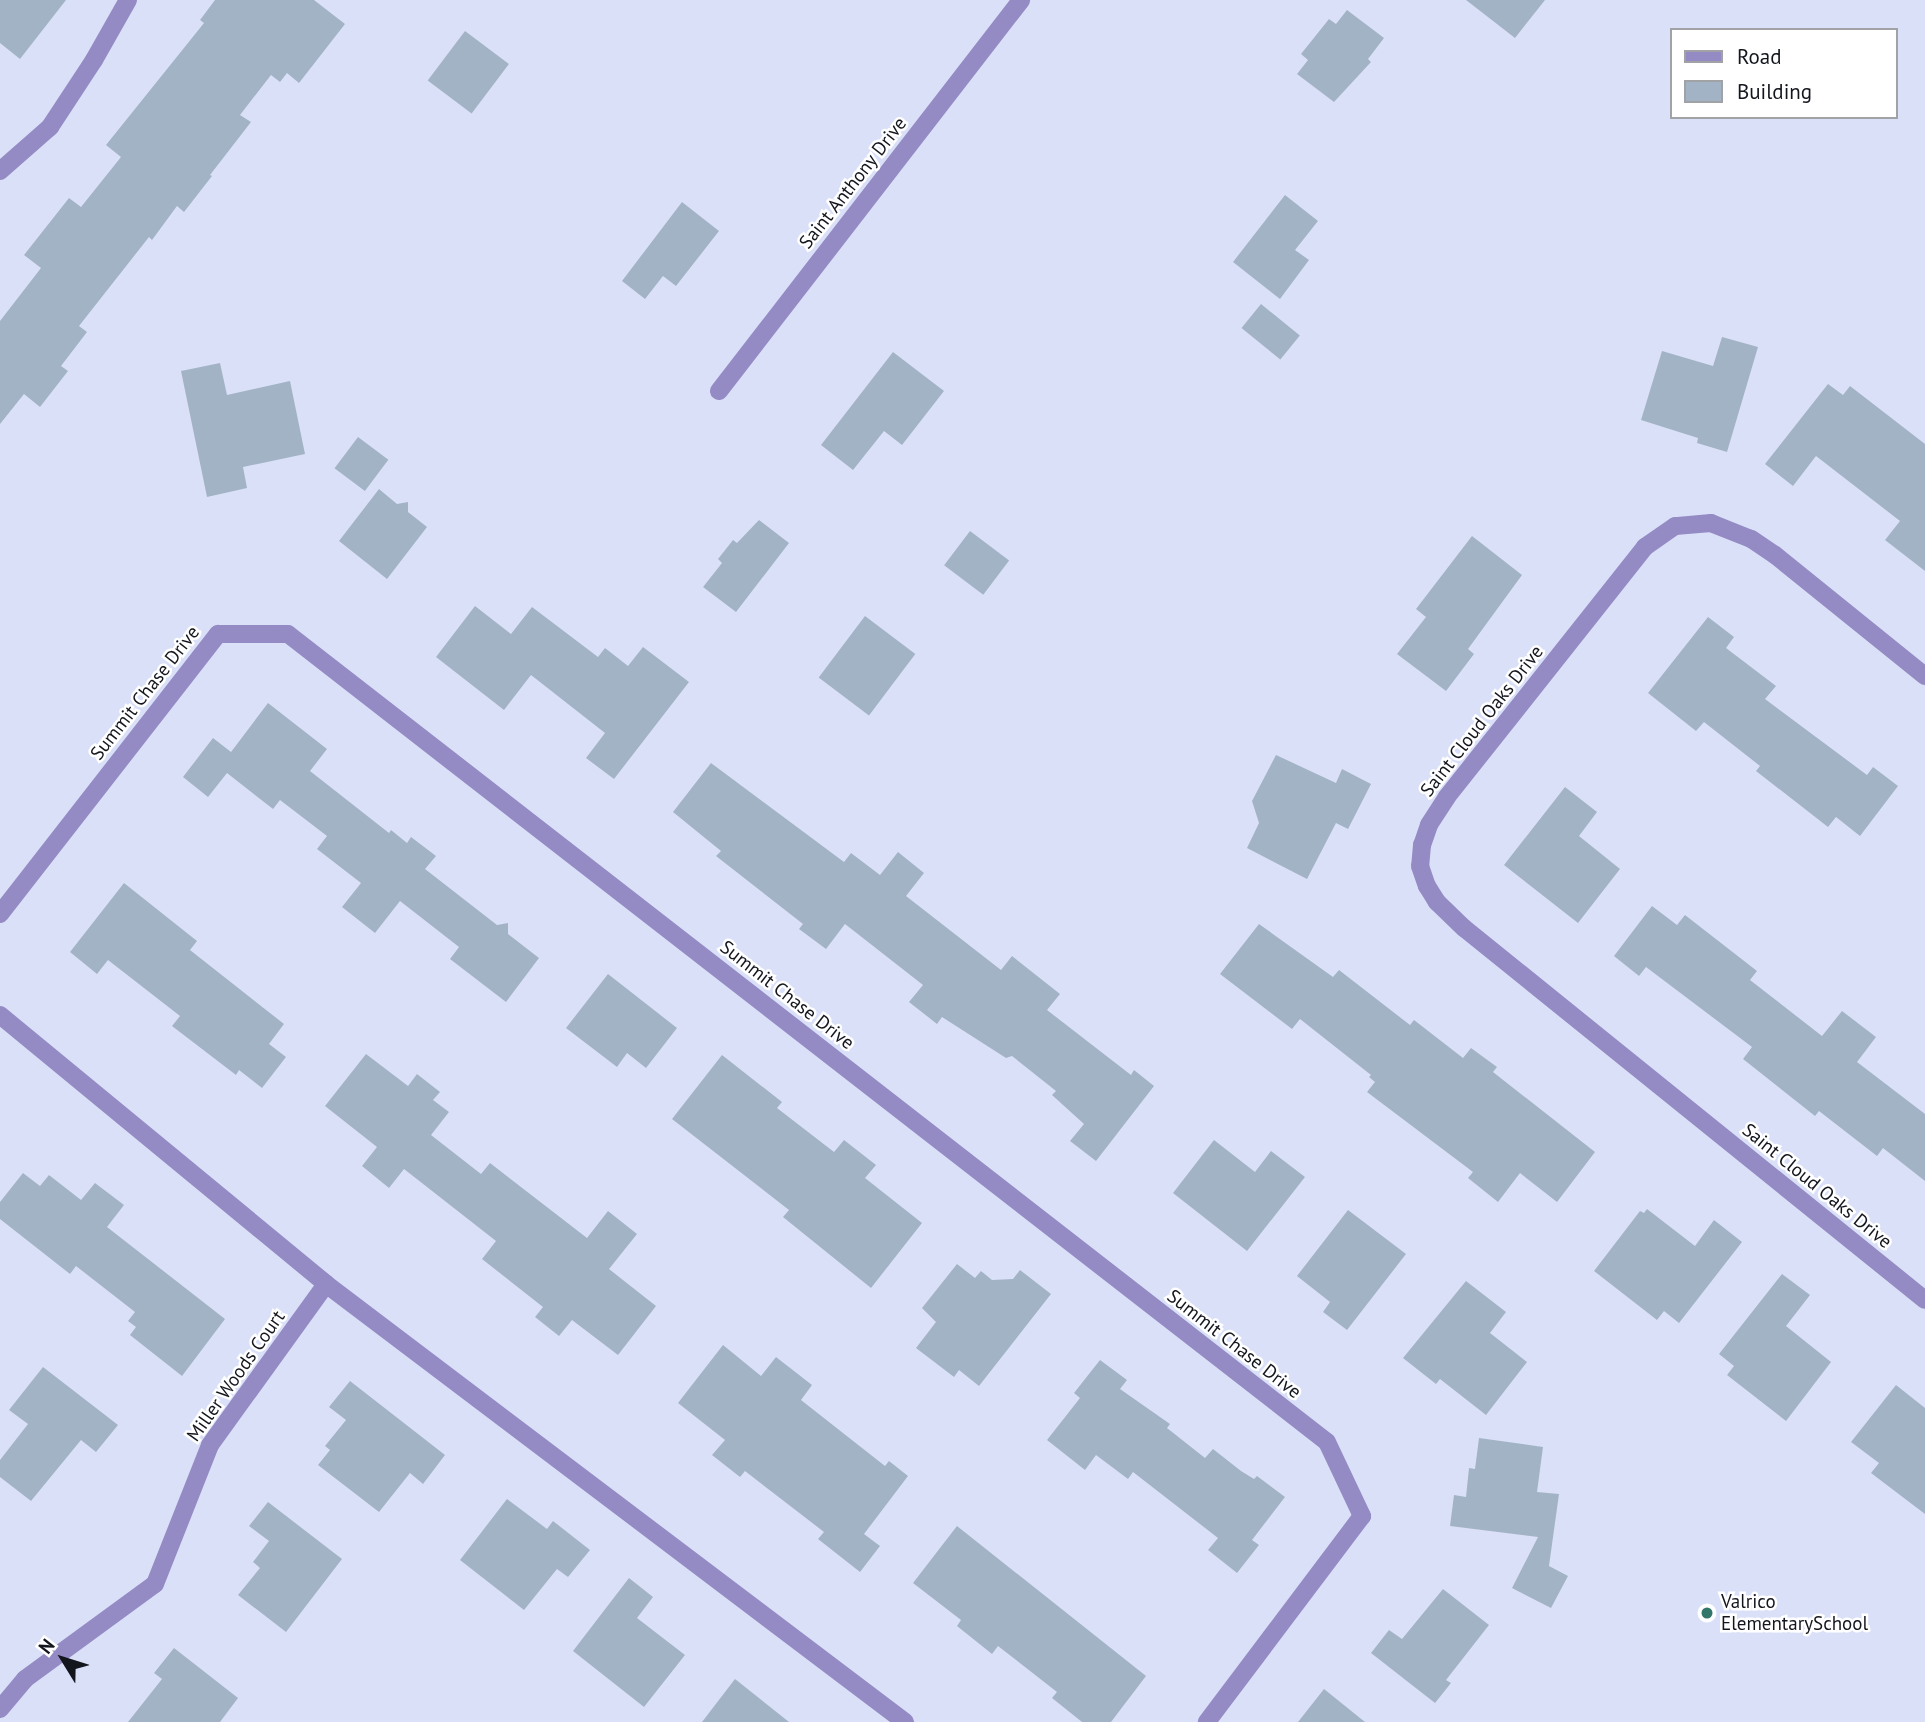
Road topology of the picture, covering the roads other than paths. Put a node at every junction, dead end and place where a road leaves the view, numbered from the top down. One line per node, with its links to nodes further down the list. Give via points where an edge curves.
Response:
1 (128, 0): 3 (street, via 50,127)
2 (1021, 0): 4 (street, Saint Anthony Drive)
3 (0, 171)
4 (719, 391)
5 (1925, 676): 9 (street, Saint Cloud Oaks Drive, via 1751,539 1711,523 1675,526 1645,547 1447,797 1429,825 1420,866 1437,902 1464,928)
6 (0, 914): 12 (street, Summit Chase Drive, via 219,634 288,634 1326,1442 1362,1516)
7 (0, 1015): 8 (street)
8 (326, 1284): 10 (street, Miller Woods Court, via 210,1445 155,1584 24,1679); 11 (street)
9 (1925, 1300)
10 (0, 1709)
11 (905, 1722)
12 (1207, 1722)

